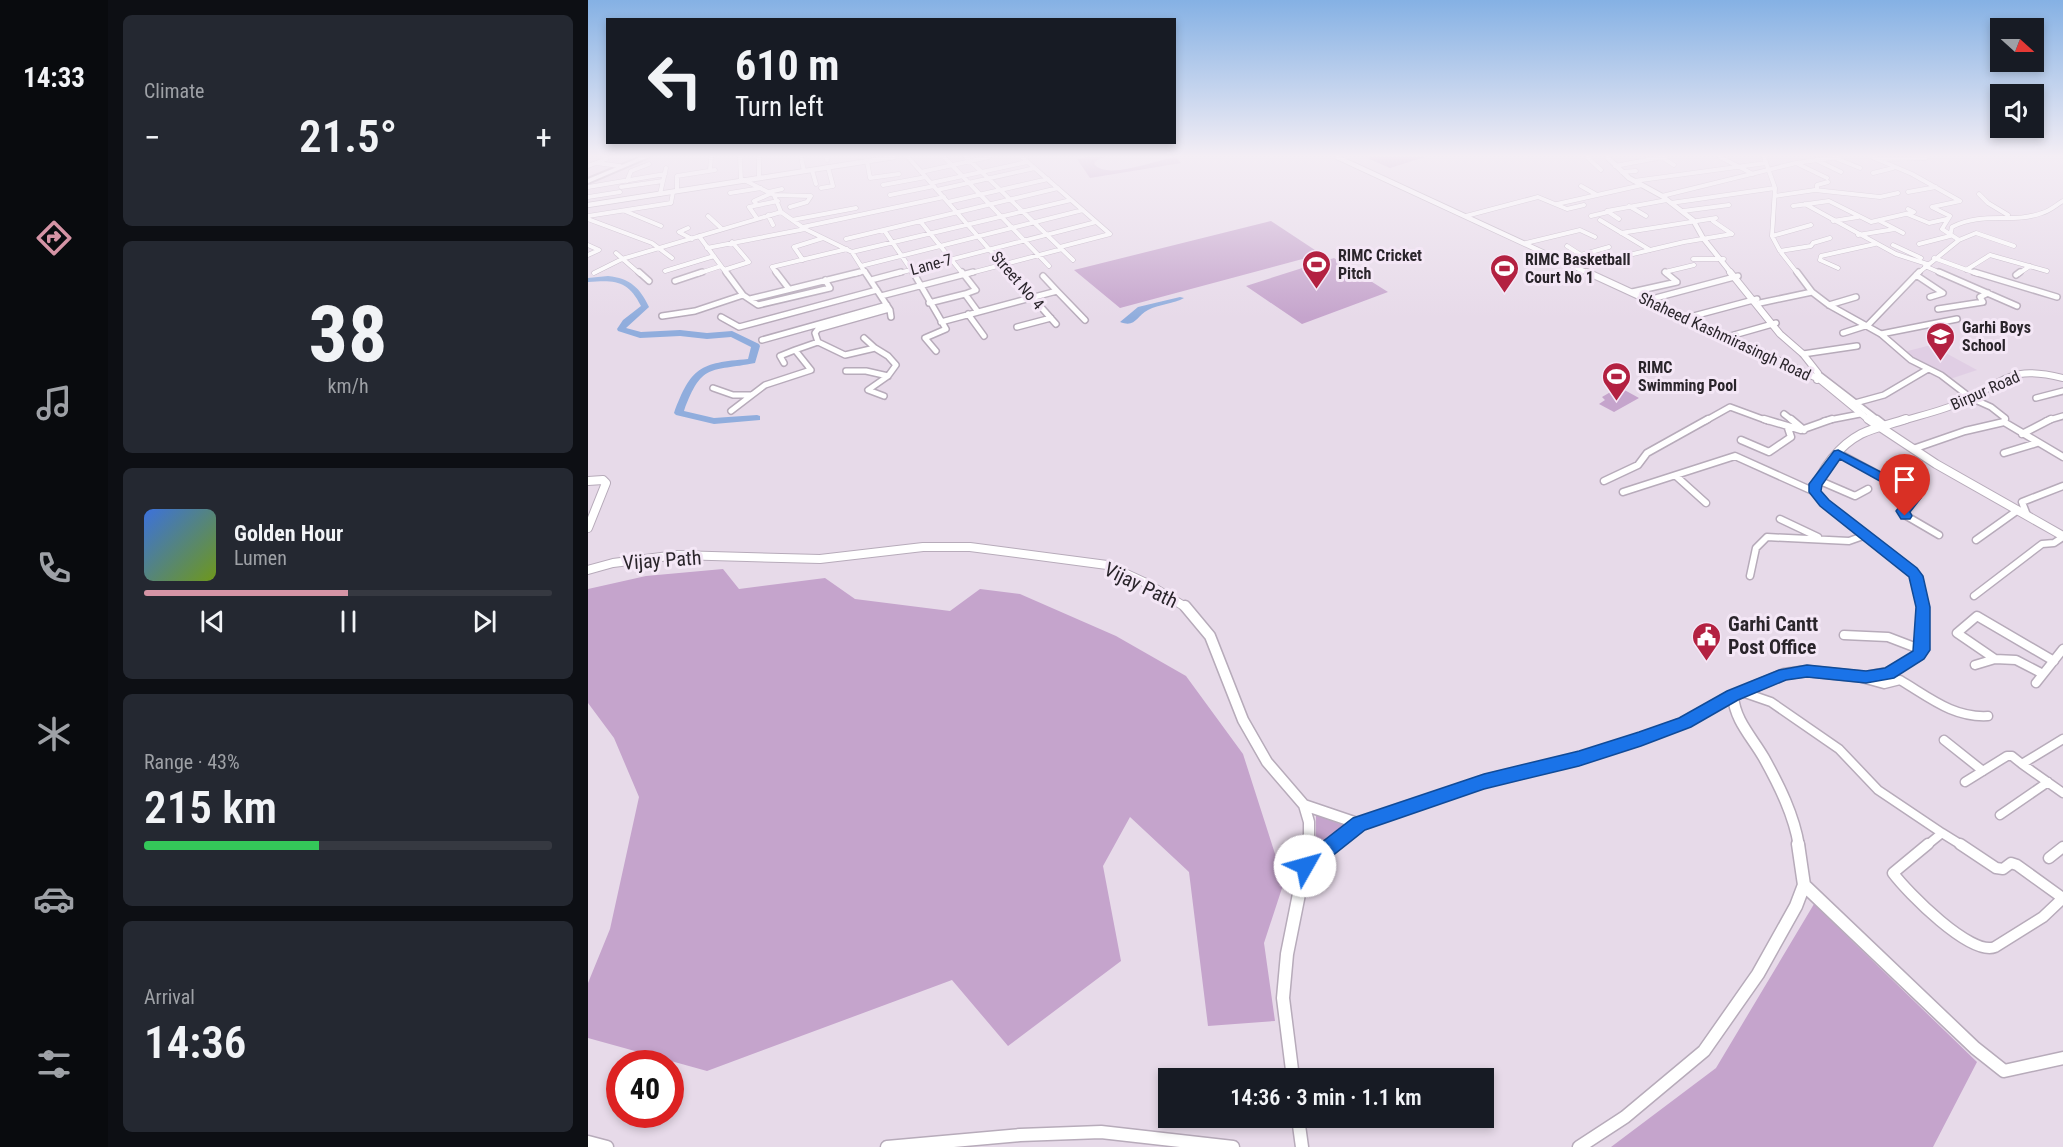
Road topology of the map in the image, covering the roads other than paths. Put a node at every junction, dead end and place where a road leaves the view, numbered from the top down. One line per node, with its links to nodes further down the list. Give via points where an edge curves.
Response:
1 (1083, 210): 46 (street)
2 (619, 211): 34 (street)
3 (623, 211): 50 (street)
4 (751, 211): 36 (street)
5 (842, 211): 39 (street)
6 (883, 211): 53 (street)
7 (965, 211): 24 (street)
8 (997, 211): 30 (street)
9 (1028, 211): 25 (street)
10 (1081, 211): 45 (street)
11 (1452, 211): 181 (street, Shaheed Kashmirasingh Road)
12 (1454, 211): 31 (street, Shaheed Kashmirasingh Road)
13 (1487, 211): 31 (street)
14 (1637, 211): 33 (street)
15 (1683, 211): 16 (street); 41 (street)
16 (1687, 211)
17 (1774, 211): 64 (street)
18 (1816, 211): 43 (street)
19 (1846, 211): 35 (street)
20 (1939, 211): 38 (street, via 1950,216)
21 (2001, 211): 28 (street)
22 (2047, 211): 28 (street)
23 (781, 212): 27 (street); 39 (street)
24 (958, 212): 42 (street); 47 (street, Street No 4)
25 (1022, 212): 30 (street); 45 (street)
26 (1608, 212): 32 (street); 37 (street)
27 (768, 215): 36 (street); 48 (street)
28 (2009, 215): 65 (street, via 1956,224)
29 (708, 216): 52 (street)
30 (1002, 216): 47 (street); 54 (street)
31 (1466, 216): 76 (street, Shaheed Kashmirasingh Road)
32 (1591, 216)
33 (1646, 216)
34 (588, 217): 88 (street)
35 (1858, 217): 43 (street); 44 (street)
36 (756, 218): 52 (street)
37 (1619, 219)
38 (1947, 219): 44 (street, via 1929,223 1908,211); 65 (street, via 1942,229)
39 (792, 220): 53 (street)
40 (1600, 220): 57 (street)
41 (1693, 220): 57 (street); 68 (street); 68 (street, via 1714,220 1732,234)
42 (920, 221): 56 (street); 59 (street)
43 (1833, 221): 61 (street)
44 (1880, 221): 55 (street)
45 (1034, 222): 54 (street); 60 (street)
46 (1096, 222): 60 (street, Lane-7); 87 (street, via 1110,234)
47 (969, 224): 59 (street); 63 (street, Street No 4)
48 (773, 225)
49 (1811, 225): 64 (street)
50 (661, 226)
51 (688, 228): 70 (street, via 679,232)
52 (721, 228): 62 (street)
53 (804, 228): 67 (street); 74 (street)
54 (1012, 228): 63 (street); 72 (street)
55 (1895, 229): 58 (street); 61 (street)
56 (884, 230): 71 (street); 75 (street)
57 (1621, 233): 91 (street)
58 (1902, 233)
59 (931, 234): 75 (street); 81 (street)
60 (1047, 234): 72 (street, Lane-7); 87 (street)
61 (1858, 235): 77 (street)
62 (699, 236): 70 (street); 86 (street)
63 (979, 236): 81 (street); 90 (street, Street No 4)
64 (1772, 236): 92 (street)
65 (1950, 236): 73 (street); 78 (street)
66 (1595, 237): 76 (street, via 1580,230)
67 (823, 238): 89 (street); 105 (street, via 794,247)
68 (1705, 238): 91 (street); 104 (street)
69 (1830, 238): 85 (street)
70 (692, 239): 88 (street)
71 (846, 239)
72 (1024, 240): 90 (street, Lane-7); 96 (street)
73 (1959, 240): 83 (street, via 1976,232); 108 (street)
74 (732, 242): 86 (street); 113 (street, via 749,262)
75 (893, 242): 93 (street); 99 (street)
76 (1526, 243): 107 (street, Shaheed Kashmirasingh Road)
77 (1875, 244): 100 (street); 108 (street, via 1903,257)
78 (1919, 244)
79 (588, 245): 95 (street, via 599,250)
80 (1893, 245): 108 (street)
81 (940, 246): 99 (street); 103 (street)
82 (1567, 246): 97 (street)
83 (2014, 246)
84 (1609, 247): 97 (street)
85 (1806, 247): 92 (street); 100 (street)
86 (707, 248): 98 (street)
87 (1061, 248): 96 (street); 106 (street)
88 (660, 249): 101 (street); 102 (street)
89 (847, 249): 93 (street); 105 (street)
90 (991, 249): 103 (street, Lane-7); 109 (street, Street No 4)
91 (1650, 250): 112 (street)
92 (1780, 251): 135 (street)
93 (852, 252): 114 (street)
94 (616, 253): 102 (street)
95 (588, 255)
96 (1039, 255): 109 (street); 110 (street)
97 (1581, 255): 107 (street)
98 (714, 256): 113 (street); 118 (street)
99 (902, 256): 114 (street); 116 (street)
100 (1821, 256): 115 (street, via 1821,260)
101 (672, 258)
102 (625, 259): 120 (street); 128 (street)
103 (952, 259): 116 (street, Lane-7); 121 (street)
104 (1722, 259): 124 (street); 134 (street, via 1694,262 1665,272 1677,282)
105 (803, 260): 131 (street, via 772,267)
106 (1073, 260)
107 (1563, 260): 112 (street, Shaheed Kashmirasingh Road)
108 (1929, 262): 117 (street); 125 (street); 136 (street)
109 (1005, 264): 121 (street); 140 (street, Street No 4)
110 (1049, 266)
111 (2030, 266): 117 (street, via 1990,255); 119 (street); 122 (street)
112 (1578, 267): 134 (street, Shaheed Kashmirasingh Road)
113 (722, 268): 129 (street); 138 (street)
114 (863, 268): 126 (street); 127 (street)
115 (1838, 268)
116 (912, 269): 127 (street, Lane-7); 130 (street)
117 (1965, 270): 143 (street)
118 (664, 271)
119 (2047, 271)
120 (594, 273)
121 (965, 274): 130 (street); 137 (street, via 976,290)
122 (2016, 275)
123 (1043, 276): 133 (street)
124 (1736, 276): 145 (street); 146 (street)
125 (1916, 276): 142 (street, via 1944,293); 162 (street)
126 (825, 280): 131 (street); 144 (street, via 830,288 760,305)
127 (871, 280): 132 (street)
128 (649, 281)
129 (675, 281)
130 (922, 286): 139 (street); 147 (street)
131 (789, 289): 144 (street)
132 (877, 290): 139 (street); 155 (street, via 739,327)
133 (1057, 291): 140 (street); 159 (street)
134 (1632, 292): 145 (street, Shaheed Kashmirasingh Road)
135 (1812, 292): 146 (street); 148 (street)
136 (1988, 293): 149 (street); 151 (street, via 1980,297 1983,303)
137 (965, 294): 147 (street); 152 (street)
138 (743, 295): 144 (street); 154 (street, via 695,311)
139 (881, 296): 150 (street)
140 (1032, 297): 152 (street); 163 (street, Street No 4, via 1054,321)
141 (1856, 297): 148 (street)
142 (1930, 297)
143 (2057, 297)
144 (750, 299)
145 (1648, 300): 157 (street, Shaheed Kashmirasingh Road)
146 (1757, 300): 157 (street); 161 (street)
147 (929, 303): 160 (street)
148 (1829, 305): 162 (street)
149 (2017, 306)
150 (888, 308): 156 (street); 169 (street); 170 (street, via 818,329 814,333)
151 (1938, 309)
152 (978, 312): 153 (street)
153 (968, 315): 160 (street); 166 (street)
154 (662, 316)
155 (721, 317)
156 (891, 317)
157 (1686, 318): 167 (street, Shaheed Kashmirasingh Road)
158 (1957, 319): 165 (street)
159 (1085, 320)
160 (941, 322): 174 (street, via 946,330 925,338)
161 (1774, 323): 167 (street); 175 (street)
162 (1868, 325): 164 (street); 165 (street)
163 (1017, 327)
164 (1842, 333)
165 (1881, 334): 177 (street)
166 (984, 336)
167 (1727, 337): 181 (street, Shaheed Kashmirasingh Road)
168 (864, 338): 172 (street)
169 (762, 340)
170 (818, 342): 172 (street, via 845,355); 173 (street)
171 (1857, 346): 175 (street)
172 (875, 348): 179 (street, via 896,364)
173 (795, 350): 176 (street, via 780,356); 184 (street, via 811,370 767,384)
174 (936, 351)
175 (1803, 354): 181 (street)
176 (784, 363)
177 (1928, 369): 186 (street); 188 (street, via 1884,395)
178 (846, 371): 179 (street)
179 (888, 376): 185 (street, via 868,390)
180 (2059, 377): 186 (street, Birpur Road, via 2020,372)
181 (1819, 379): 188 (street); 191 (street)
182 (713, 388): 184 (street, via 734,395)
183 (2063, 391): 187 (street)
184 (751, 395): 189 (street)
185 (884, 396)
186 (1971, 398): 193 (street, via 2000,412); 194 (street, Birpur Road)
187 (2036, 398)
188 (1855, 403): 194 (street)
189 (731, 411)
190 (1784, 414): 196 (street)
191 (1860, 414): 194 (street); 196 (street, via 1820,422)
192 (2063, 416): 197 (street)
193 (2004, 422): 197 (street); 200 (street)
194 (1883, 427): 200 (street); 201 (street, Birpur Road, via 1849,441)
195 (1788, 428): 196 (street); 198 (street, via 1791,436 1769,452); 207 (street, via 1730,406 1647,453 1638,465)
196 (1804, 430)
197 (2022, 434): 199 (street)
198 (1741, 440)
199 (2037, 443): 202 (street); 203 (street)
200 (1912, 449): 215 (street)
201 (1838, 453): 205 (street, Birpur Road); 220 (street, via 1912,493 1915,498 1908,502 1903,514)
202 (2004, 453)
203 (2062, 456)
204 (1676, 476): 210 (street); 211 (street, via 1738,456); 214 (street)
205 (1818, 480): 211 (street); 212 (street)
206 (588, 481): 218 (street, via 606,483)
207 (1604, 481)
208 (2063, 486): 216 (street, via 2055,485 2022,502)
209 (1868, 489): 212 (street)
210 (1623, 492)
211 (1815, 492): 219 (street)
212 (1855, 496): 213 (street)
213 (1847, 500)
214 (1706, 503)
215 (2018, 510): 216 (street); 223 (street)
216 (2027, 515): 221 (street)
217 (1780, 519): 222 (street)
218 (588, 528)
219 (1866, 535): 222 (street, via 1848,541); 229 (street, via 1916,576 1923,607)
220 (1939, 535)
221 (2063, 536): 226 (street, via 2055,543 2042,544)
222 (1821, 539): 225 (street, via 1761,539 1753,555)
223 (1976, 540)
224 (588, 570): 245 (street, Vijay Path, via 677,555 820,559 923,547 970,547 1107,565 1186,607 1210,636 1243,720 1267,762)
225 (1750, 576)
226 (1974, 596)
227 (1844, 635): 229 (street, via 1888,637)
228 (2063, 649): 231 (street)
229 (1922, 650): 234 (street, via 1888,673)
230 (1995, 659): 231 (street, via 1957,633 1977,616); 232 (street); 233 (street, via 2016,660)
231 (2054, 661): 233 (street)
232 (1975, 664)
233 (2043, 674): 235 (street)
234 (1856, 676): 236 (street, via 1807,671 1784,674); 237 (street, via 1884,684 1900,680 1953,712)
235 (2036, 683)
236 (1737, 694): 247 (street, via 1685,722 1641,739 1484,781); 248 (street, via 1771,702 1830,743 1878,790); 252 (street, via 1732,707 1764,758 1792,816)
237 (1988, 716)
238 (2063, 739): 240 (street)
239 (1944, 740): 241 (street)
240 (2022, 764): 241 (street, via 2007,756); 243 (street)
241 (1983, 771): 242 (street)
242 (1965, 782)
243 (2048, 782): 244 (street); 246 (street)
244 (2063, 793)
245 (1304, 805): 247 (street); 251 (street, via 1309,822)
246 (2000, 815)
247 (1360, 824): 251 (street)
248 (1942, 833): 248 (street, via 1996,868 2017,865 2061,900 1995,947 1982,947 1931,917 1893,873)
249 (2063, 847): 250 (street)
250 (2049, 858)
251 (1305, 866): 254 (street, via 1287,954 1283,998)
252 (1804, 885): 253 (street, via 2004,1071); 261 (street, via 1758,974 1704,1051 1625,1117)
253 (2063, 1058)
254 (1292, 1068)
255 (1299, 1128): 260 (street)
256 (588, 1142): 257 (street)
257 (607, 1147)
258 (887, 1147): 259 (street, via 1101,1132)
259 (1233, 1147)
260 (1302, 1147)
261 (1579, 1147)

